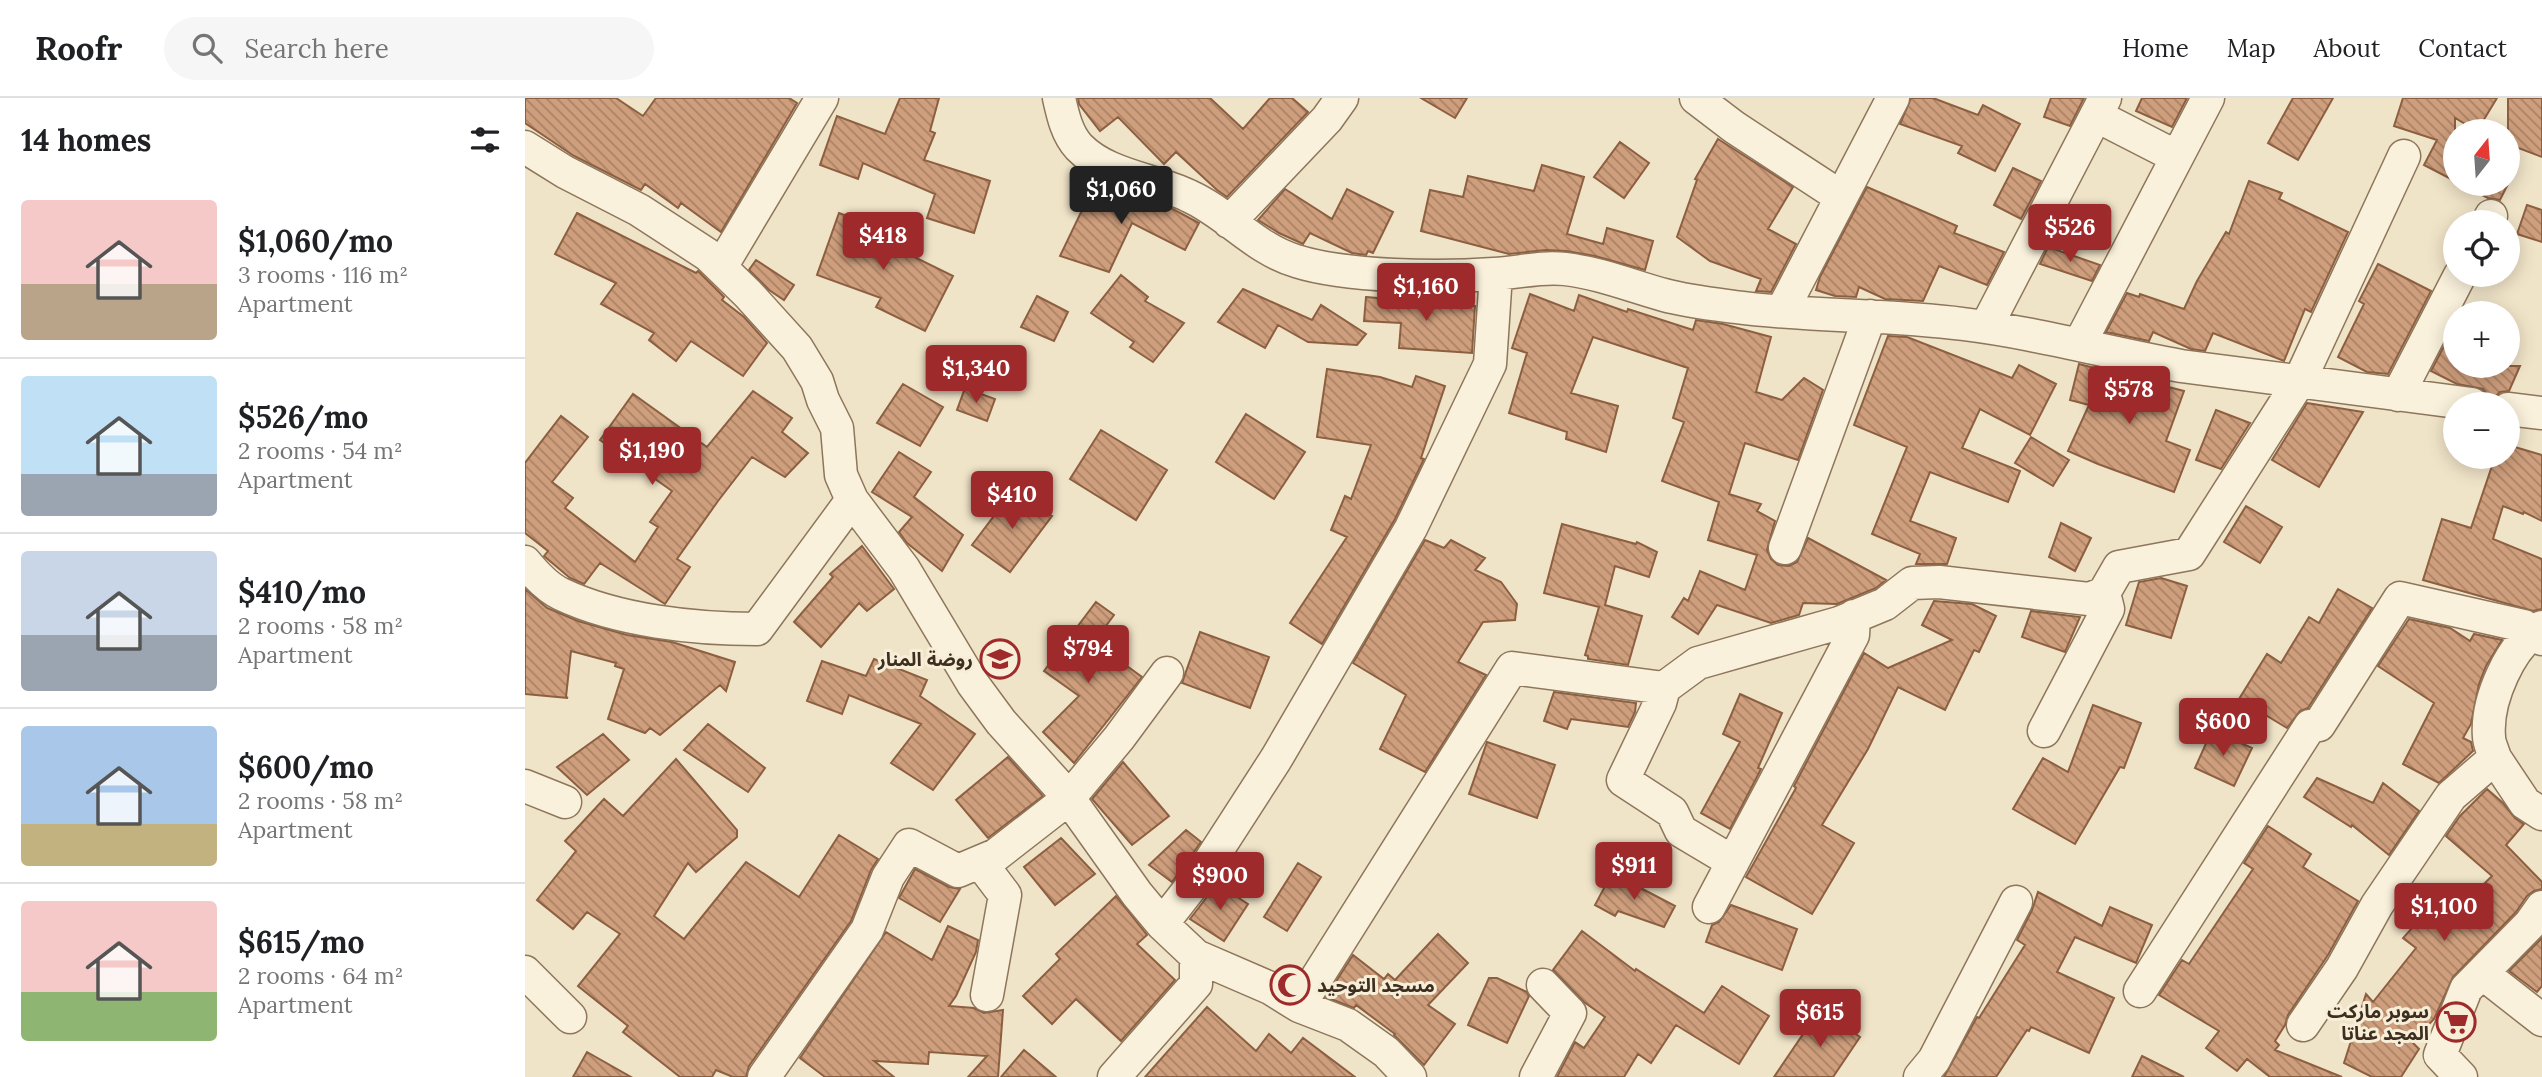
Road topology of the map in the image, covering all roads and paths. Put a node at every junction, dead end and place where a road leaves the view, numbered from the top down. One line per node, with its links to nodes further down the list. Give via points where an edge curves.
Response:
1 (821, 98): 13 (street)
2 (1059, 98): 12 (street, via 1068,131 1080,148 1129,175 1189,196)
3 (1342, 98): 12 (street)
4 (1696, 98): 11 (street)
5 (1893, 98): 11 (street)
6 (2208, 98): 10 (street)
7 (2101, 107): 10 (street); 18 (street)
8 (525, 147): 13 (street, via 639,210)
9 (2404, 156): 20 (street)
10 (2177, 157): 19 (street)
11 (1841, 197): 16 (street)
12 (1229, 222): 14 (street, via 1275,253 1316,266 1402,274)
13 (721, 267): 25 (street, via 797,348 817,382 837,428 841,475)
14 (1496, 274): 16 (street, via 1563,268 1667,296); 44 (street, via 1490,363 1411,528 1276,759 1205,869)
15 (2454, 287): 21 (street)
16 (1781, 311): 17 (street)
17 (1870, 316): 18 (street); 26 (street)
18 (1986, 327): 19 (street)
19 (2080, 344): 20 (street, via 2192,368)
20 (2300, 380): 21 (street); 28 (street, via 2189,554 2119,567)
21 (2398, 395): 22 (street)
22 (2443, 400)
23 (2520, 410): 24 (street)
24 (2542, 413)
25 (852, 500): 27 (street, via 757,629 656,622 594,606 559,593); 36 (street, via 904,569 973,684)
26 (1785, 548)
27 (525, 562)
28 (2104, 593): 29 (street, via 2089,599 1912,583 1885,604); 33 (street, via 2108,609)
29 (1854, 616): 32 (street, via 1698,663); 40 (street, via 1853,635)
30 (2538, 634): 34 (street, via 2507,667 2491,705 2489,738); 49 (street, via 2524,625 2400,598 2319,724 2310,726)
31 (1167, 673): 36 (street)
32 (1664, 688): 40 (street, via 1623,780 1672,812 1681,831); 51 (street, via 1512,668)
33 (2044, 731)
34 (2495, 758): 38 (street, via 2525,803); 54 (street, via 2451,796)
35 (525, 786): 37 (street)
36 (1069, 799): 39 (street, via 996,855); 44 (street)
37 (565, 802)
38 (2542, 814)
39 (980, 862): 50 (street, via 1005,895); 55 (street, via 958,872 909,845 888,877 867,930)
40 (1733, 862): 42 (street)
41 (2016, 902): 59 (street, via 1934,1060)
42 (1709, 907)
43 (2542, 907): 47 (street)
44 (1162, 924): 45 (street)
45 (1196, 956): 51 (street, via 1270,988); 56 (street, via 1196,984)
46 (525, 972): 52 (street)
47 (2482, 973): 53 (street); 60 (street, via 2466,989 2440,1055)
48 (1543, 985): 58 (street, via 1570,1013)
49 (2140, 991)
50 (987, 995)
51 (1299, 1006): 57 (street, via 1348,1025)
52 (570, 1017)
53 (2542, 1020)
54 (2303, 1025)
55 (764, 1077)
56 (1114, 1077)
57 (1410, 1077)
58 (1537, 1077)
59 (1920, 1077)
60 (2461, 1077)

